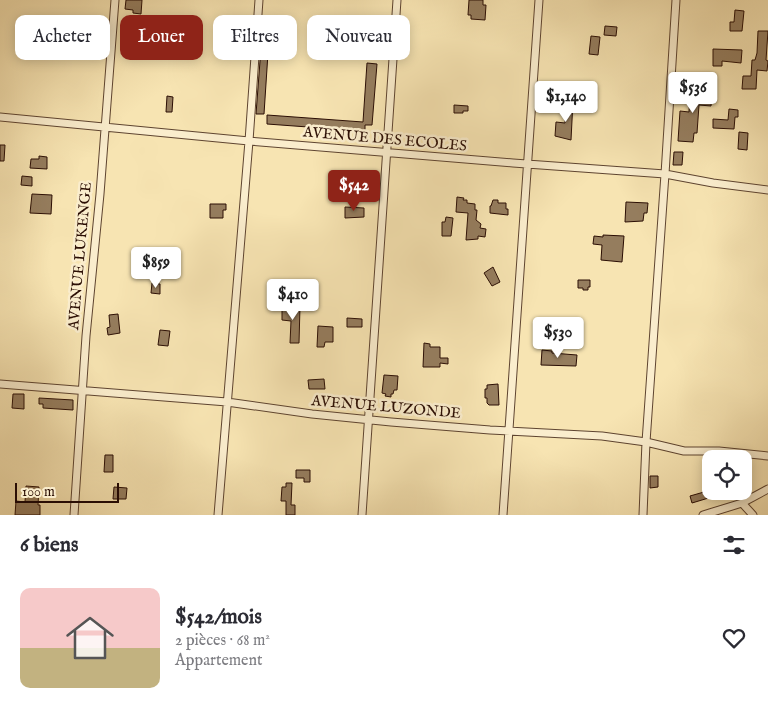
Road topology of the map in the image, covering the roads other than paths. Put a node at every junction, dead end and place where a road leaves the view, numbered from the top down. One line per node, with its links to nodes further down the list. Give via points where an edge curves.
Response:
1 (115, 0): 7 (street, AVENUE LUKENGE)
2 (259, 0): 8 (street)
3 (397, 0): 9 (street)
4 (539, 0): 10 (street)
5 (676, 0): 11 (street)
6 (0, 117): 7 (street, AVENUE DES ECOLES)
7 (105, 128): 8 (street, AVENUE DES ECOLES); 14 (street, AVENUE LUKENGE)
8 (249, 141): 9 (street, AVENUE DES ECOLES); 15 (street)
9 (387, 152): 10 (street, AVENUE DES ECOLES); 16 (street)
10 (527, 164): 11 (street, AVENUE DES ECOLES); 17 (street)
11 (665, 174): 12 (street, AVENUE DES ECOLES); 18 (street)
12 (768, 190)
13 (0, 384): 14 (street, AVENUE LUZONDE)
14 (82, 391): 15 (street, AVENUE LUZONDE); 22 (street, AVENUE LUKENGE)
15 (227, 402): 16 (street, AVENUE LUZONDE); 23 (street)
16 (370, 420): 17 (street, AVENUE LUZONDE); 24 (street)
17 (510, 430): 18 (street, AVENUE LUZONDE); 25 (street)
18 (646, 442): 19 (street, AVENUE LUZONDE, via 684,451); 26 (street)
19 (768, 456)
20 (768, 490): 21 (street)
21 (742, 503): 27 (street); 28 (street)
22 (74, 515)
23 (218, 515)
24 (362, 515)
25 (504, 515)
26 (643, 515)
27 (704, 515)
28 (753, 515)

